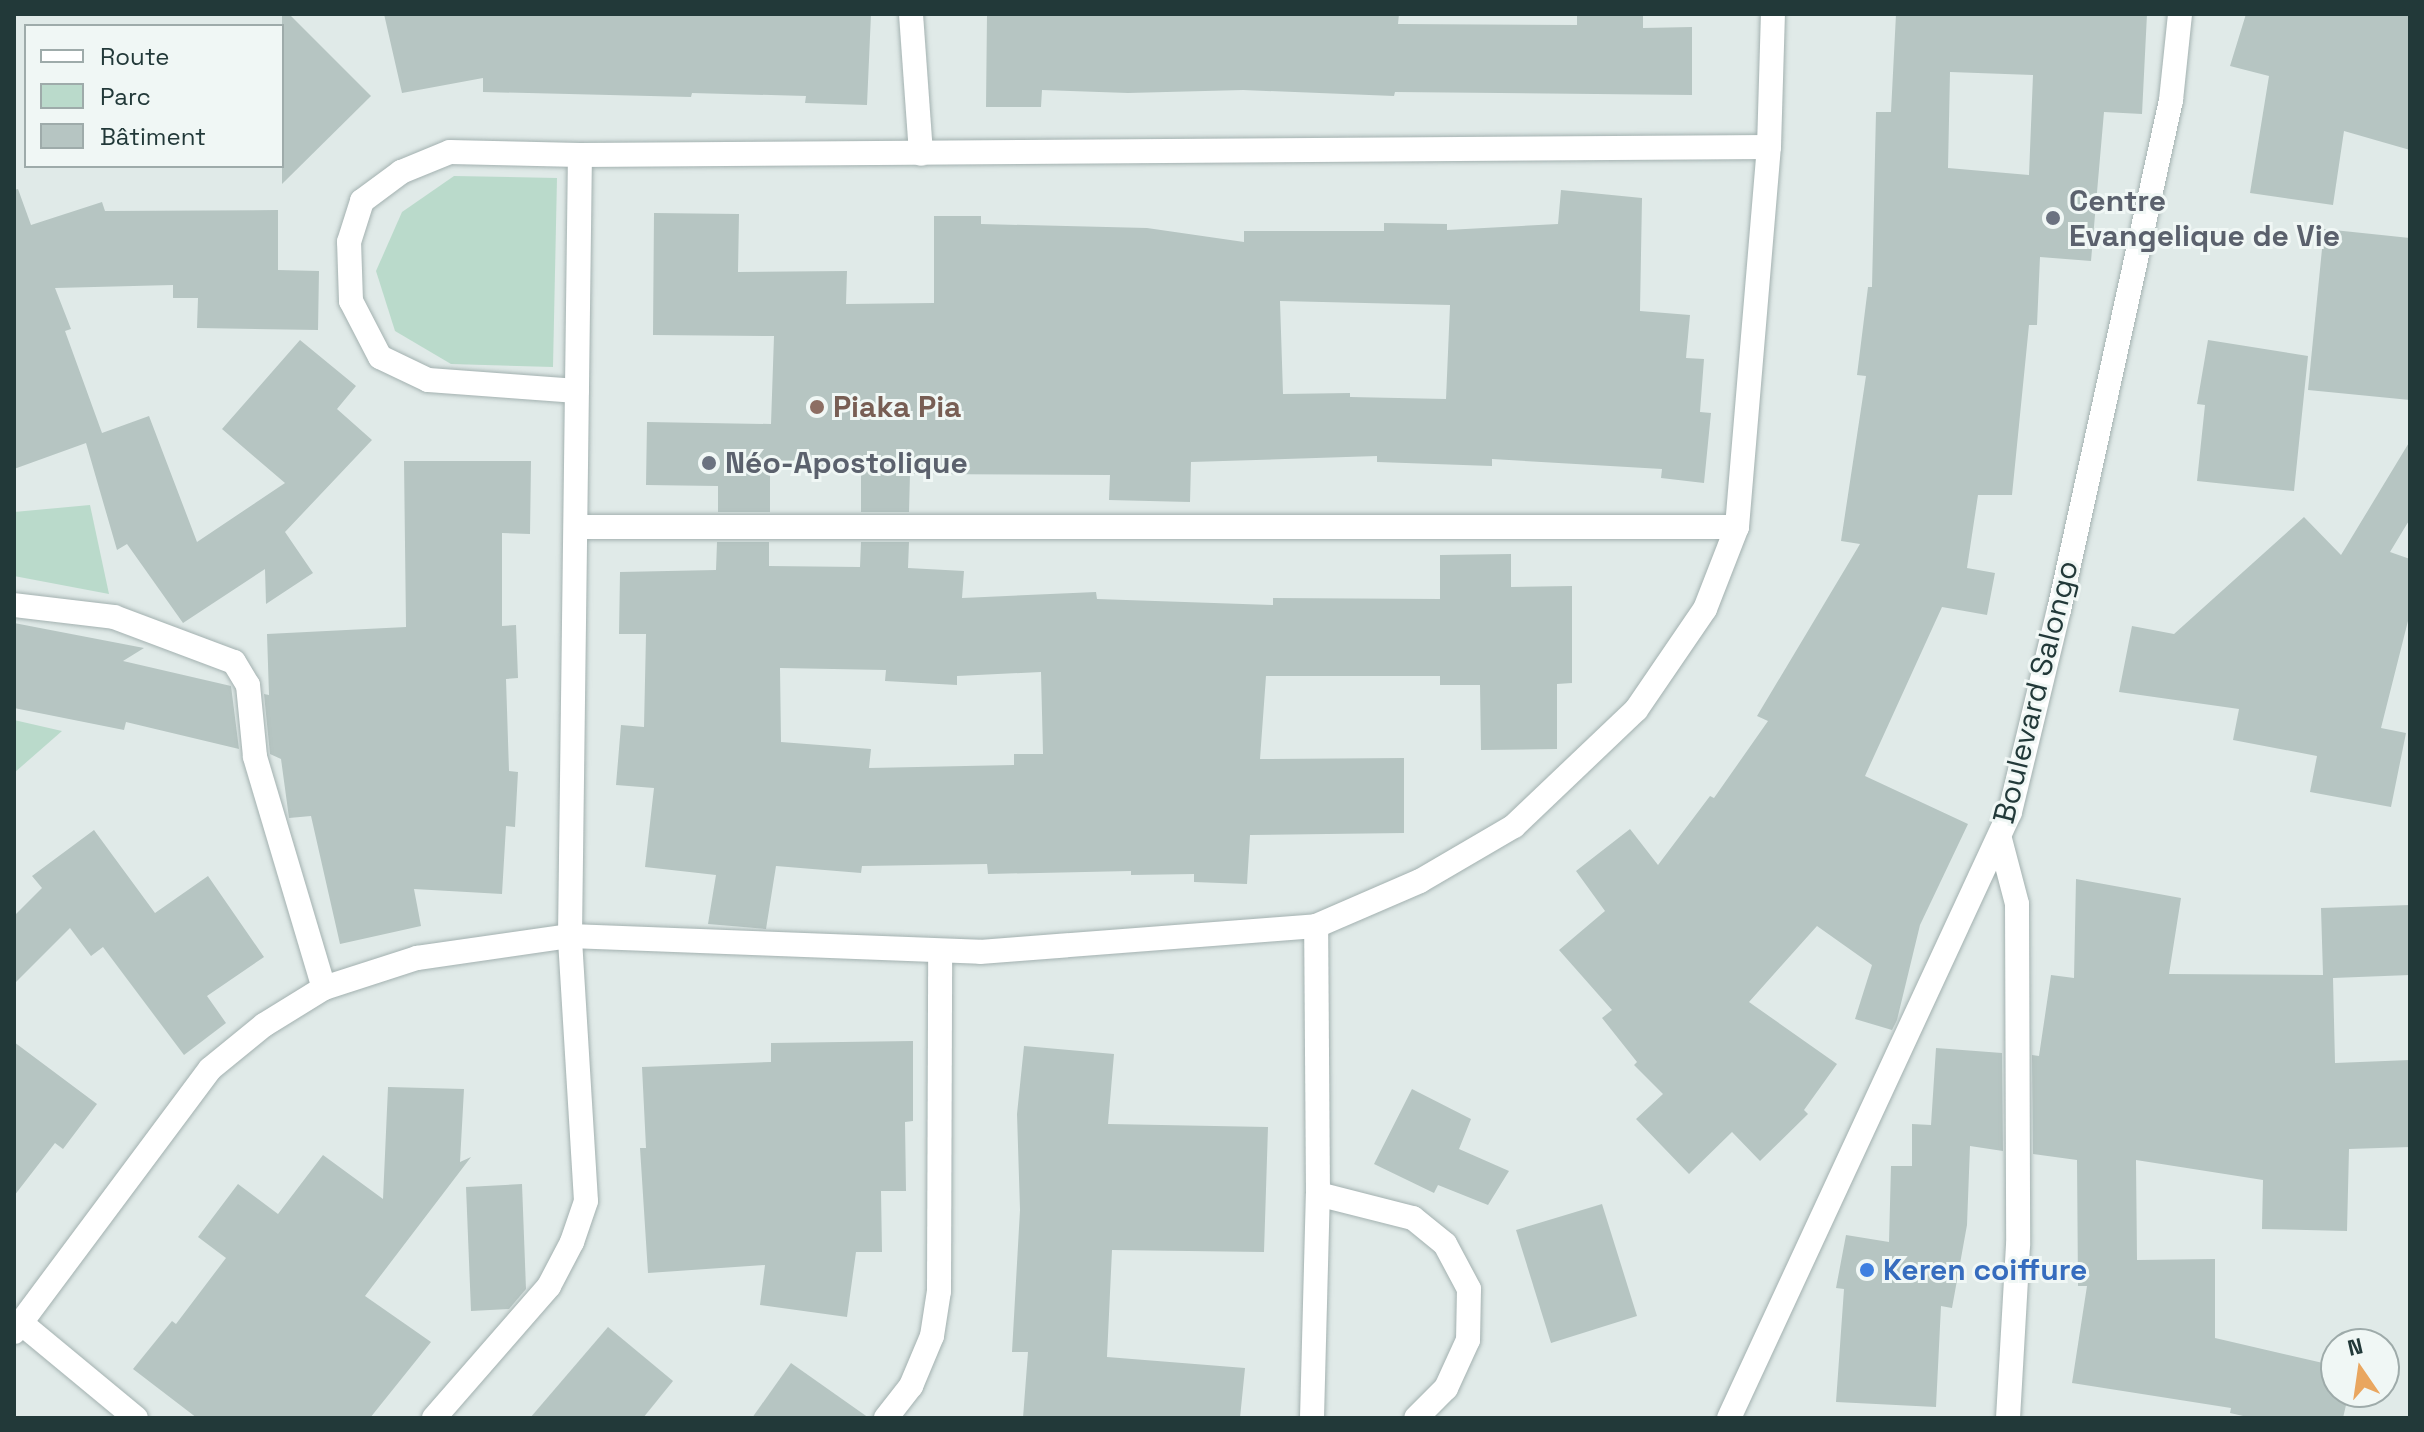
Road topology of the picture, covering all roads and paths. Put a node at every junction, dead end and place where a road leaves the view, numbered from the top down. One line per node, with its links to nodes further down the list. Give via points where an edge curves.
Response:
1 (911, 14): 5 (street)
2 (1773, 14): 4 (street)
3 (2180, 14): 11 (street, Boulevard Salongo, via 2171,100 2059,610)
4 (1769, 147): 5 (street); 9 (street)
5 (921, 154): 6 (street)
6 (580, 155): 7 (street); 7 (street, via 450,152 401,172 362,201 349,242 351,301 380,357 428,380)
7 (577, 391): 8 (street)
8 (578, 527): 9 (street); 13 (street)
9 (1737, 527): 12 (street, via 1705,609 1636,710 1514,826 1420,881)
10 (14, 605): 15 (street, via 114,617 234,662 248,685 255,757)
11 (2000, 839): 23 (street, Boulevard Salongo); 24 (street, via 2017,904 2018,1245)
12 (1316, 926): 14 (street); 16 (street)
13 (570, 936): 14 (street); 15 (street, via 417,958); 19 (street, via 586,1201 549,1286)
14 (940, 951): 20 (street, via 939,1291 932,1336 911,1386)
15 (324, 988): 17 (street, via 264,1025 210,1069)
16 (1318, 1194): 21 (street); 22 (street, via 1413,1218 1445,1244 1469,1289 1468,1340 1446,1388)
17 (18, 1328): 18 (street)
18 (136, 1418)
19 (434, 1418)
20 (886, 1418)
21 (1312, 1418)
22 (1416, 1418)
23 (1729, 1418)
24 (2008, 1418)

